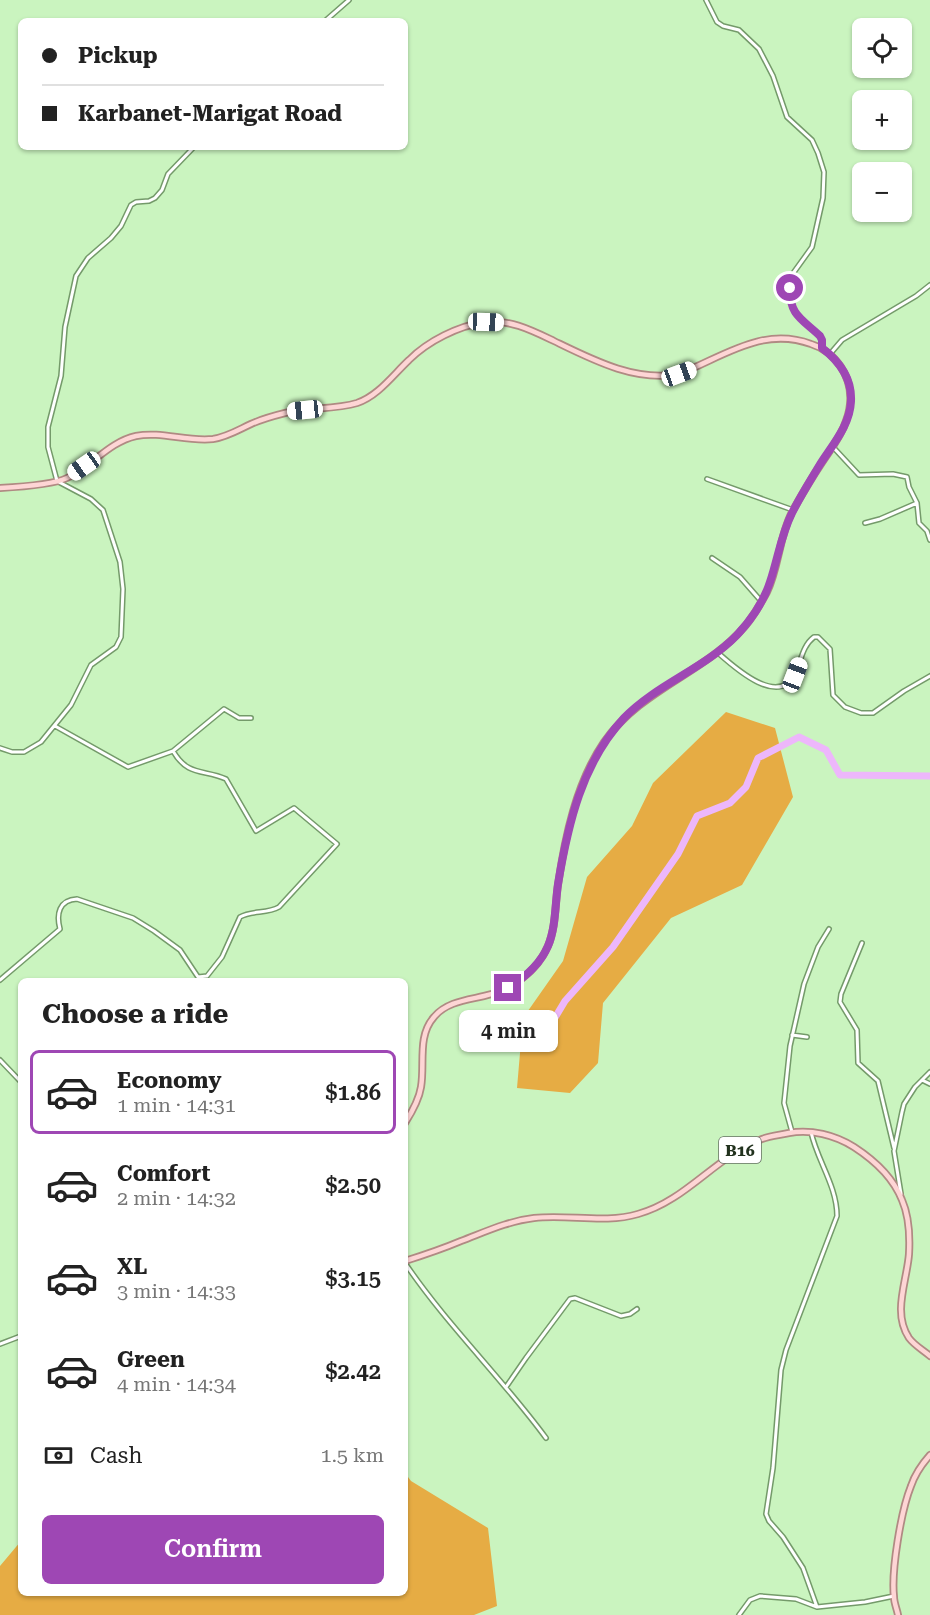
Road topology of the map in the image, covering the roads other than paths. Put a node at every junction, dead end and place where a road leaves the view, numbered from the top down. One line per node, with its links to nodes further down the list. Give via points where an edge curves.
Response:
1 (349, 0): 3 (street)
2 (706, 0): 6 (street, via 717,22 739,30 759,49 787,117 812,140 818,153 824,172 823,198 812,247 794,272 790,297 795,313 820,336)
3 (328, 18)
4 (191, 150): 10 (street, via 168,174 155,198 131,205 121,226 88,258 76,276 65,327 61,376 48,427 48,447)
5 (930, 285): 7 (street, via 842,340)
6 (822, 348): 7 (main road); 10 (main road, via 785,337 759,340 679,374 641,375 599,362 523,327 486,322 430,344 370,397 357,403 284,413 214,439 135,436)
7 (830, 354): 8 (main road, via 851,389 846,423)
8 (833, 447): 12 (street, via 859,475 907,477); 13 (main road)
9 (707, 479): 13 (street)
10 (57, 481): 11 (main road); 21 (street, via 103,510 120,562 123,611 116,647 91,665 71,705)
11 (0, 489)
12 (917, 503): 14 (street); 15 (street, via 920,523)
13 (793, 510): 17 (main road)
14 (865, 523)
15 (930, 540)
16 (712, 558): 17 (street, via 740,577)
17 (761, 601): 18 (main road, via 746,624)
18 (717, 652): 19 (street, via 752,680 780,687 791,680 807,644 818,637 830,649 833,695 844,707 861,713 878,711); 34 (main road, via 643,701 606,740 588,769 576,803 548,946 531,970 508,988 444,1007 435,1015 424,1037 417,1103)
19 (930, 676)
20 (251, 718): 23 (street, via 239,718 225,709)
21 (55, 726): 22 (street, via 29,750 12,753); 23 (street, via 124,766)
22 (0, 748)
23 (173, 751): 26 (street, via 189,768 226,779 256,831 294,808 337,844 279,907 240,917 222,957 207,976 198,977 180,950 142,923 77,899 62,905 58,915 60,929)
24 (829, 928): 27 (street, via 810,965)
25 (862, 943): 37 (street, via 840,1002 857,1029 858,1063 878,1081)
26 (0, 980)
27 (792, 1035): 28 (street); 35 (street, via 784,1094)
28 (807, 1037)
29 (0, 1060): 31 (street)
30 (930, 1072): 32 (street)
31 (18, 1079)
32 (922, 1080): 33 (street); 37 (street, via 904,1104)
33 (930, 1084)
34 (408, 1117)
35 (792, 1132): 36 (main road, B16); 39 (main road, B16, via 746,1146 682,1193 646,1212 618,1218 521,1220)
36 (811, 1132): 38 (main road, B16, via 834,1137 865,1154 888,1177); 49 (street, via 837,1216 781,1370 766,1514 803,1568)
37 (894, 1148): 38 (street)
38 (902, 1199): 44 (main road, B16, via 909,1230 909,1255 901,1318 909,1338)
39 (408, 1261)
40 (408, 1267): 45 (street)
41 (637, 1309): 45 (street, via 621,1316 570,1299)
42 (18, 1337): 43 (street)
43 (0, 1344)
44 (930, 1356)
45 (506, 1387): 46 (street)
46 (546, 1438)
47 (930, 1455): 48 (main road, via 909,1489 896,1557)
48 (894, 1596): 49 (street); 51 (main road)
49 (817, 1607): 50 (street, via 796,1599 760,1596 750,1600)
50 (739, 1615)
51 (898, 1615)

